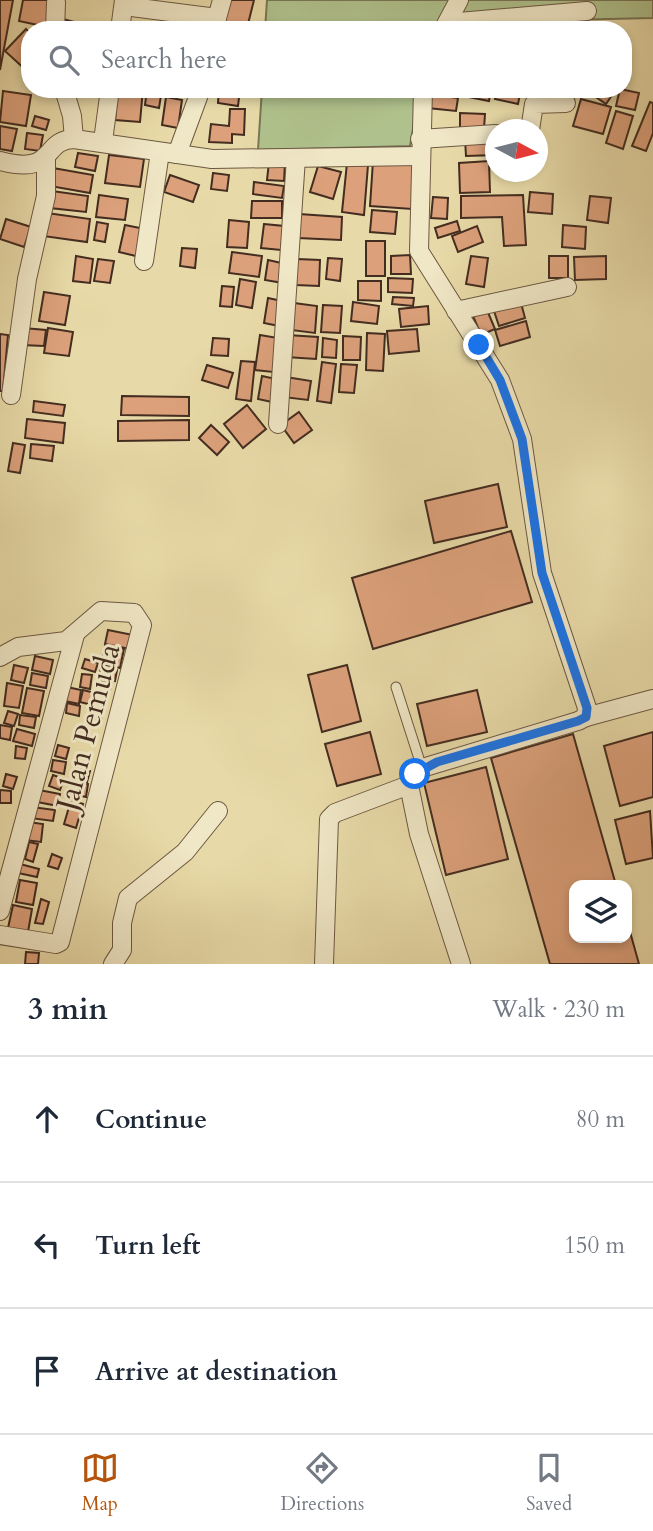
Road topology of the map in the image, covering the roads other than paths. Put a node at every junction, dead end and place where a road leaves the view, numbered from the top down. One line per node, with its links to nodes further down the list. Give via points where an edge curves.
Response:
1 (222, 0): 9 (street)
2 (459, 0): 10 (street)
3 (56, 3): 6 (street)
4 (124, 3): 7 (street); 8 (street)
5 (587, 11): 11 (street)
6 (55, 21)
7 (121, 21)
8 (203, 21)
9 (217, 21)
10 (448, 21)
11 (492, 21)
12 (67, 98): 19 (street)
13 (109, 98): 20 (street)
14 (196, 98): 22 (street)
15 (423, 98): 21 (street)
16 (566, 103): 17 (street, via 534,104)
17 (532, 119)
18 (485, 136): 21 (street)
19 (74, 139): 20 (street); 23 (street, via 58,143)
20 (103, 141): 22 (street)
21 (420, 147): 24 (street); 28 (street, via 419,251)
22 (169, 153): 24 (street, via 212,159); 26 (street)
23 (46, 158): 25 (street, via 22,167); 29 (street, via 46,196 27,279)
24 (296, 158): 30 (street)
25 (0, 161)
26 (144, 261)
27 (567, 288): 28 (street)
28 (456, 312): 35 (street, via 500,380 522,439 542,573 585,699)
29 (11, 395)
30 (278, 424)
31 (75, 635): 32 (street, Jalan Pemuda, via 55,644 18,647); 39 (street); 40 (street, Jalan Pemuda, via 101,611 134,613 142,625 60,942)
32 (0, 657)
33 (396, 687): 36 (lane)
34 (653, 699): 35 (street)
35 (586, 717): 36 (street)
36 (422, 768): 37 (street)
37 (408, 785): 42 (street, via 329,819); 43 (street, via 418,834)
38 (218, 811): 41 (street, via 185,852 128,898 122,950)
39 (0, 911)
40 (0, 935)
41 (113, 964)
42 (324, 964)
43 (461, 964)

